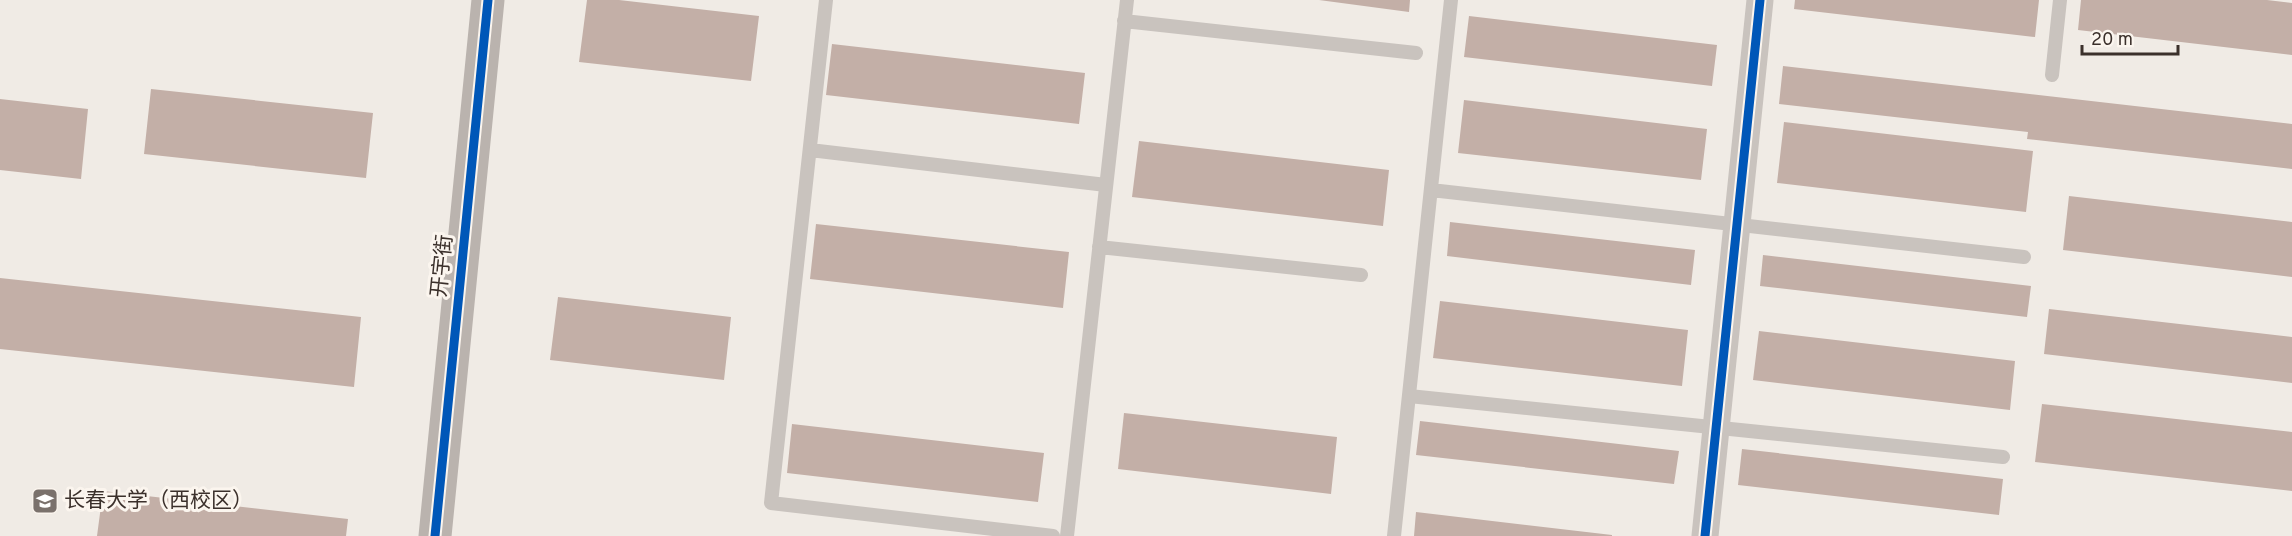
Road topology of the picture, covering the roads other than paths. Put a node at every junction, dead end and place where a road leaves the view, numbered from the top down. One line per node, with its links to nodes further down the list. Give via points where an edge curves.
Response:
1 (488, 0): 20 (street, 开宇街)
2 (826, 0): 10 (lane)
3 (1127, 0): 7 (lane)
4 (1451, 0): 12 (lane)
5 (1760, 0): 13 (street)
6 (2060, 0): 9 (lane)
7 (1124, 21): 8 (lane); 11 (lane)
8 (1416, 53)
9 (2052, 75)
10 (810, 150): 11 (lane); 21 (lane, via 771,503)
11 (1106, 185): 14 (lane)
12 (1431, 190): 13 (lane); 17 (lane)
13 (1737, 225): 15 (lane); 18 (street)
14 (1099, 247): 16 (lane); 22 (lane)
15 (2024, 257)
16 (1361, 275)
17 (1409, 396): 18 (lane); 23 (lane)
18 (1716, 428): 19 (lane); 24 (street)
19 (2003, 457)
20 (435, 536)
21 (1053, 536)
22 (1066, 536)
23 (1394, 536)
24 (1705, 536)

